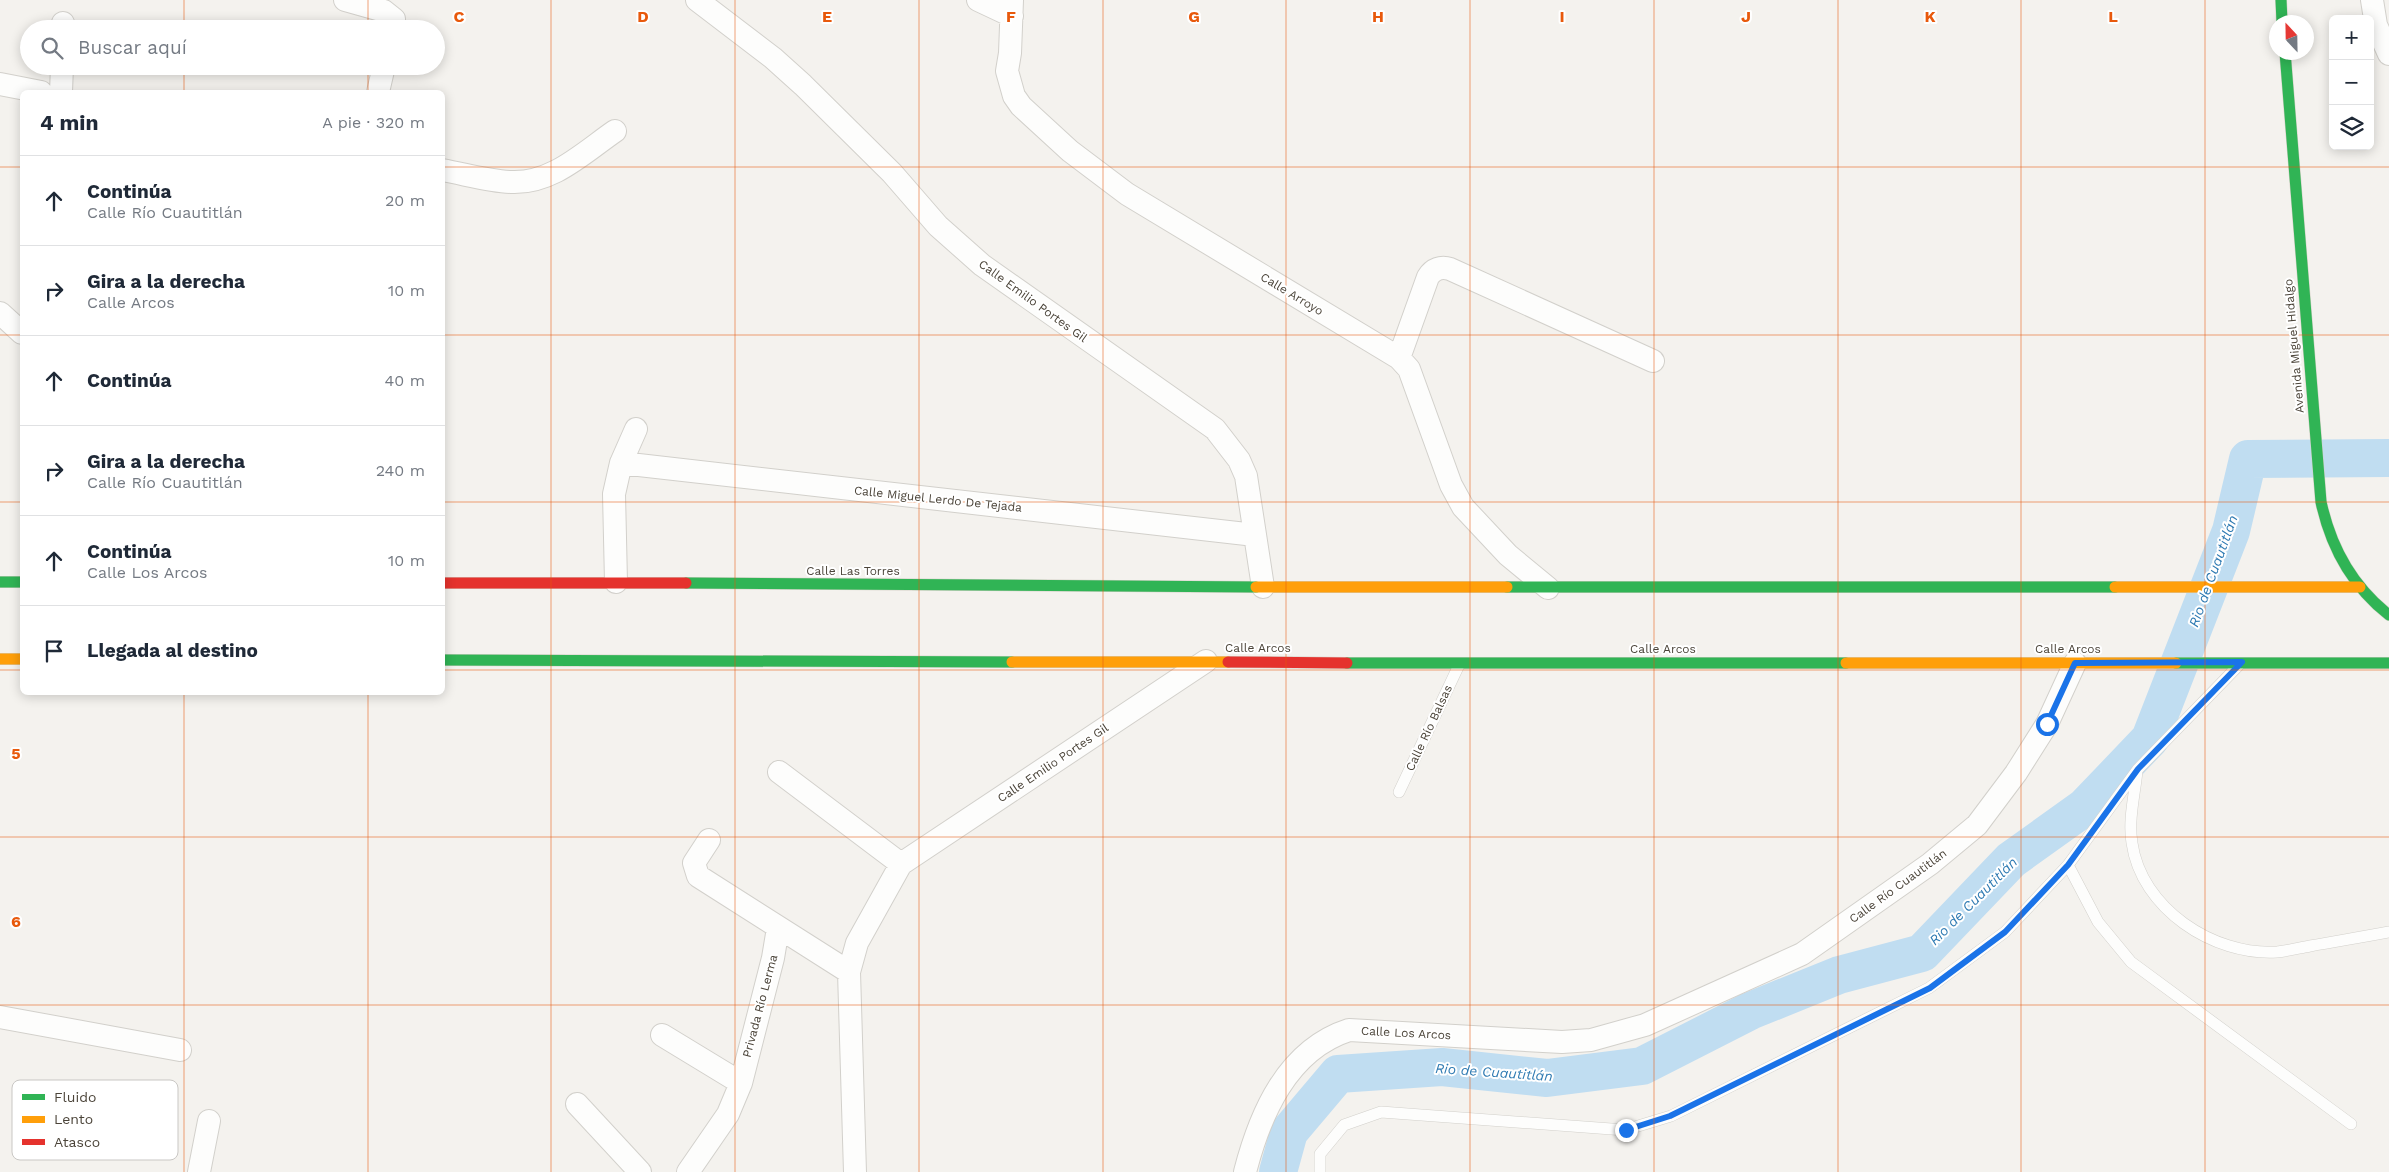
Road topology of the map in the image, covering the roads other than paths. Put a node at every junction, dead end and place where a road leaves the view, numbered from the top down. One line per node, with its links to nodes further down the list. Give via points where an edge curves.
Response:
1 (345, 0): 8 (street, via 384,11)
2 (697, 0): 25 (street, Calle Emilio Portes Gil, via 774,58 892,173 938,226 982,265 1215,429 1239,460 1246,476)
3 (978, 0): 6 (street, Calle Arroyo)
4 (2281, 0): 7 (main road)
5 (2372, 0): 9 (street, via 2376,25)
6 (1012, 8): 21 (street, Calle Arroyo, via 1007,71 1014,96 1070,151 1127,194)
7 (2282, 15)
8 (394, 20)
9 (2389, 54)
10 (2286, 60): 30 (main road, Avenida Miguel Hidalgo, via 2309,368 2325,521 2332,544)
11 (62, 75): 15 (street)
12 (382, 75): 16 (street)
13 (0, 84): 14 (street)
14 (31, 90)
15 (61, 90)
16 (378, 90)
17 (615, 131): 18 (street, via 560,170 529,181 511,182)
18 (445, 171)
19 (0, 313): 20 (street)
20 (20, 332)
21 (1399, 358): 22 (street, via 1428,277 1441,267); 32 (street, via 1409,370 1462,507 1508,555)
22 (1654, 361)
23 (636, 429): 24 (street)
24 (621, 463): 25 (street, Calle Miguel Lerdo De Tejada); 28 (street, via 614,494)
25 (1254, 535): 31 (street, Calle Emilio Portes Gil)
26 (0, 582): 27 (main road)
27 (20, 582)
28 (616, 582): 29 (main road, Calle Las Torres); 31 (main road, Calle Las Torres)
29 (445, 583)
30 (2360, 587): 32 (main road); 33 (main road, Avenida Miguel Hidalgo)
31 (1263, 588): 32 (main road)
32 (1548, 588)
33 (2389, 615)
34 (0, 658): 35 (main road)
35 (20, 659)
36 (445, 660): 37 (main road)
37 (1206, 661): 39 (main road, Calle Arcos); 46 (street, Calle Emilio Portes Gil)
38 (2242, 662): 40 (main road, Calle Arcos); 41 (main road, Calle Arcos); 42 (lane)
39 (1459, 663): 40 (main road, Calle Arcos); 44 (lane, Calle Río Balsas)
40 (2075, 663): 52 (street, Calle Río Cuautitlán, via 2047,724 1977,825 1930,864 1802,954)
41 (2389, 663)
42 (2138, 769): 47 (lane); 49 (lane, via 2132,842 2137,863 2145,884 2169,912 2184,923 2223,943 2276,952)
43 (779, 772): 46 (street)
44 (1399, 792)
45 (709, 840): 48 (street, via 694,863 698,876)
46 (901, 864): 50 (street, via 857,943)
47 (2068, 865): 58 (lane, via 2098,922 2131,962); 64 (lane, via 2005,932 1930,988 1670,1116 1626,1130 1381,1112 1344,1125 1320,1154)
48 (778, 928): 50 (street); 55 (street, Privada Río Lerma)
49 (2389, 932)
50 (849, 972): 62 (street)
51 (0, 1016): 54 (street)
52 (1645, 1025): 63 (street, Calle Los Arcos, via 1591,1040 1562,1042 1349,1030 1332,1036 1297,1062 1281,1083 1260,1125)
53 (662, 1035): 55 (street)
54 (180, 1050)
55 (740, 1083): 61 (street, Privada Río Lerma, via 728,1114)
56 (577, 1104): 59 (street)
57 (209, 1121): 60 (street)
58 (2351, 1124)
59 (635, 1170)
60 (199, 1172)
61 (688, 1172)
62 (856, 1172)
63 (1245, 1172)
64 (1320, 1172)

